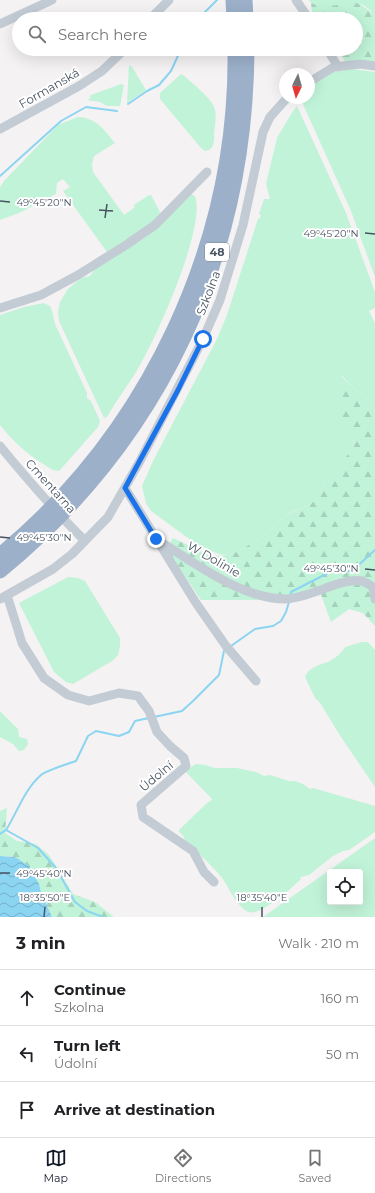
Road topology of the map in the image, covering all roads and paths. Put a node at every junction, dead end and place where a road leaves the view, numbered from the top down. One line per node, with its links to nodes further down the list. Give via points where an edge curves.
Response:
1 (52, 0): 6 (street)
2 (169, 0): 7 (street)
3 (233, 0): 8 (highway)
4 (245, 0): 9 (highway)
5 (296, 0): 10 (street)
6 (26, 12)
7 (157, 12)
8 (234, 12)
9 (246, 12)
10 (304, 12)
11 (12, 18): 12 (street)
12 (0, 24)
13 (118, 56): 21 (street, Formanská, via 97,75)
14 (235, 56): 25 (highway, 48, via 231,132 225,171 200,268 177,324 149,379)
15 (247, 56): 25 (highway, 48, via 239,161 211,273 186,333 152,398 124,440)
16 (331, 56): 18 (street)
17 (375, 66): 18 (street, via 360,64)
18 (338, 67): 19 (street)
19 (315, 78)
20 (282, 104): 26 (street, Szkolna, via 270,117 263,132 243,225 220,300 178,390)
21 (0, 129)
22 (207, 172): 23 (street, via 154,225 126,245 41,295)
23 (0, 308)
24 (0, 446): 29 (street, Cmentarna)
25 (81, 485): 27 (highway, 48)
26 (125, 488): 28 (street); 29 (street, Szkolna, via 108,517)
27 (28, 539): 30 (highway, 48); 31 (highway, 48)
28 (156, 539): 33 (street, W Dolinie, via 249,593 284,599 296,598 347,582 362,581 373,587); 34 (street, via 228,648)
29 (85, 541): 32 (street, Szkolna, via 53,569)
30 (0, 555)
31 (0, 571)
32 (3, 597): 35 (street, Údolní, via 22,643 44,678 68,695 89,701 119,693 138,696 149,710 157,732 184,758 186,766 141,805 143,817 193,851 204,872)
33 (375, 599)
34 (256, 681)
35 (214, 882)

